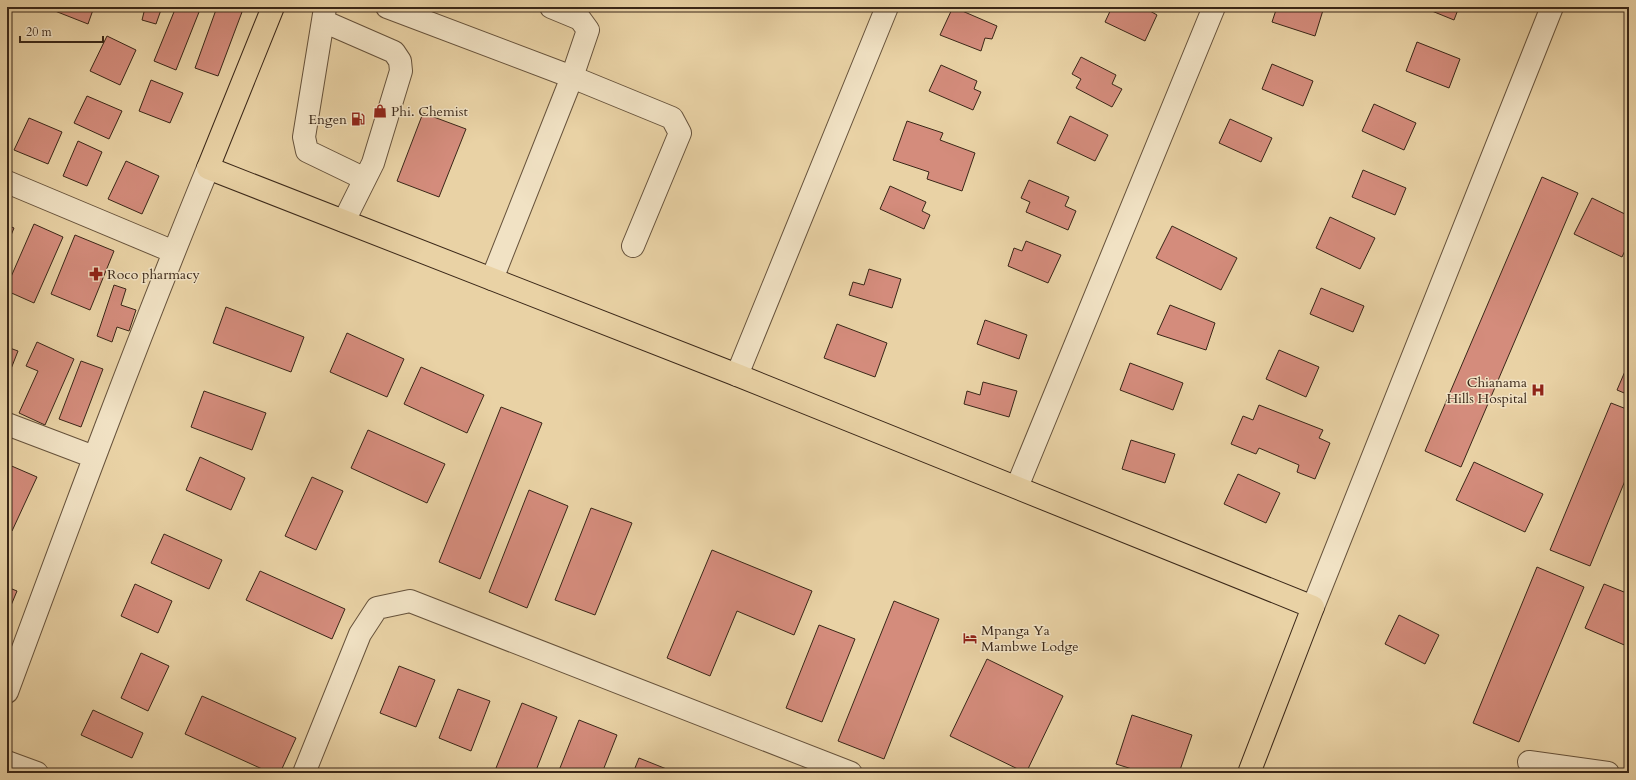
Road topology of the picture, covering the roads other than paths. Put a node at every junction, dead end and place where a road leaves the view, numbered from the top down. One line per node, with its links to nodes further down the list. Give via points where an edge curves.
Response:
1 (273, 7): 9 (main road)
2 (387, 7): 8 (street)
3 (551, 7): 8 (street, via 580,20 588,30)
4 (887, 7): 16 (street)
5 (1214, 7): 19 (street)
6 (1552, 7): 20 (street)
7 (324, 14): 10 (street, via 304,138 307,151); 10 (street, via 394,52 400,61 401,71 391,108 373,163)
8 (572, 77): 13 (street, via 672,118 680,133); 15 (street)
9 (208, 168): 12 (main road); 14 (street)
10 (365, 179): 12 (street)
11 (7, 182): 14 (street)
12 (344, 221): 15 (main road)
13 (633, 246)
14 (174, 252): 18 (street)
15 (492, 279): 16 (main road)
16 (737, 375): 19 (main road)
17 (7, 424): 18 (street)
18 (94, 457): 21 (street)
19 (1017, 488): 20 (main road)
20 (1313, 607): 27 (main road)
21 (7, 692)
22 (7, 762): 24 (street)
23 (1529, 762): 28 (street)
24 (37, 773)
25 (304, 773): 26 (street, via 360,634 377,608 410,601)
26 (851, 773)
27 (1249, 773)
28 (1608, 773)

